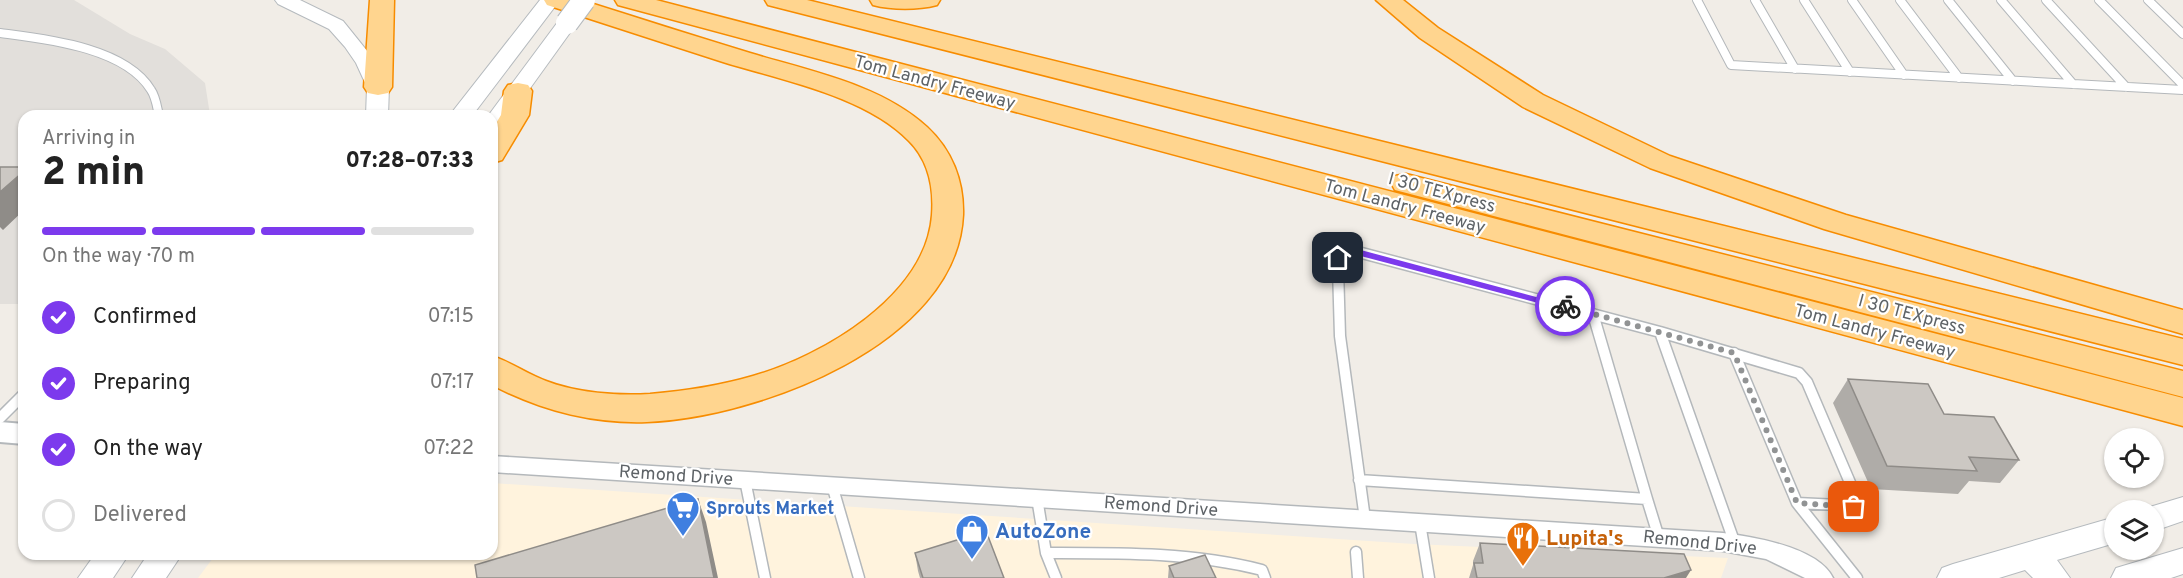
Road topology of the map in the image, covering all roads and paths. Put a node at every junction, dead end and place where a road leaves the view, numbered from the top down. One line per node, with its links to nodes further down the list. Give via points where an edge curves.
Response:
1 (285, 0): 30 (main road, via 336,25 366,62)
2 (382, 0): 30 (highway)
3 (584, 0): 20 (main road, bridge)
4 (627, 0): 46 (highway, Tom Landry Freeway)
5 (701, 0): 45 (highway, I 30 TEXpress)
6 (777, 0): 42 (highway)
7 (882, 0): 8 (highway)
8 (928, 0)
9 (1388, 0): 40 (highway, via 1429,33 1533,101 1660,162 1835,222)
10 (1697, 0): 23 (lane, via 1731,65)
11 (1755, 0): 23 (lane)
12 (1804, 0): 24 (lane)
13 (1852, 0): 25 (lane)
14 (1900, 0): 26 (lane)
15 (1948, 0): 27 (lane)
16 (2001, 0): 28 (lane)
17 (2046, 0): 31 (lane)
18 (2099, 0): 29 (lane)
19 (2148, 0): 22 (lane)
20 (553, 9): 33 (main road); 36 (main road); 44 (highway, via 786,73 890,112 912,127 941,166 948,190 948,218 943,244 931,269 888,320 855,345 814,368 772,385 717,399 623,407 583,404 540,394)
21 (0, 33): 34 (lane, via 49,39 125,65 150,88)
22 (2183, 34)
23 (1795, 69): 24 (lane)
24 (1850, 72): 25 (lane)
25 (1904, 75): 26 (lane)
26 (1959, 78): 27 (lane)
27 (2013, 81): 28 (lane)
28 (2073, 84): 31 (lane)
29 (2183, 85)
30 (378, 87): 35 (main road)
31 (2126, 87): 32 (lane)
32 (2183, 90)
33 (518, 91): 37 (main road); 38 (highway, via 515,115)
34 (157, 110)
35 (377, 110)
36 (465, 110)
37 (498, 117)
38 (498, 144)
39 (1593, 314): 41 (lane); 51 (lane, via 1342,251 1336,280); 54 (lane)
40 (2183, 322)
41 (1660, 332): 43 (lane); 62 (lane)
42 (2183, 352)
43 (1734, 353): 55 (lane); 55 (lane, via 1799,372 1807,382 1860,506)
44 (498, 372)
45 (2183, 384)
46 (2183, 412)
47 (18, 413): 48 (lane)
48 (13, 429)
49 (498, 464): 50 (street, Remond Drive)
50 (745, 480): 52 (street, Remond Drive); 72 (lane)
51 (1359, 480): 54 (lane); 58 (lane)
52 (832, 485): 53 (street, Remond Drive); 73 (lane)
53 (1037, 498): 58 (street, Remond Drive); 64 (lane)
54 (1647, 499): 61 (lane)
55 (1797, 503): 78 (lane)
56 (2183, 509): 57 (main road)
57 (2164, 515)
58 (1365, 519): 59 (street, Remond Drive)
59 (1420, 523): 61 (street, Remond Drive); 76 (lane)
60 (2104, 533): 65 (main road)
61 (1659, 538): 62 (street, Remond Drive)
62 (1735, 544): 77 (street, Remond Drive, via 1764,548 1803,563)
63 (1356, 552): 75 (lane)
64 (1046, 553): 69 (lane, via 1196,556 1229,560); 74 (lane)
65 (2031, 555): 79 (main road); 80 (main road)
66 (108, 560): 70 (main road)
67 (162, 560): 71 (main road)
68 (2183, 561): 81 (main road)
69 (1264, 574)
70 (94, 578)
71 (148, 578)
72 (765, 578)
73 (859, 578)
74 (1056, 578)
75 (1358, 578)
76 (1429, 578)
77 (1822, 578)
78 (1857, 578)
79 (1953, 578)
80 (2054, 578)
81 (2127, 578)

